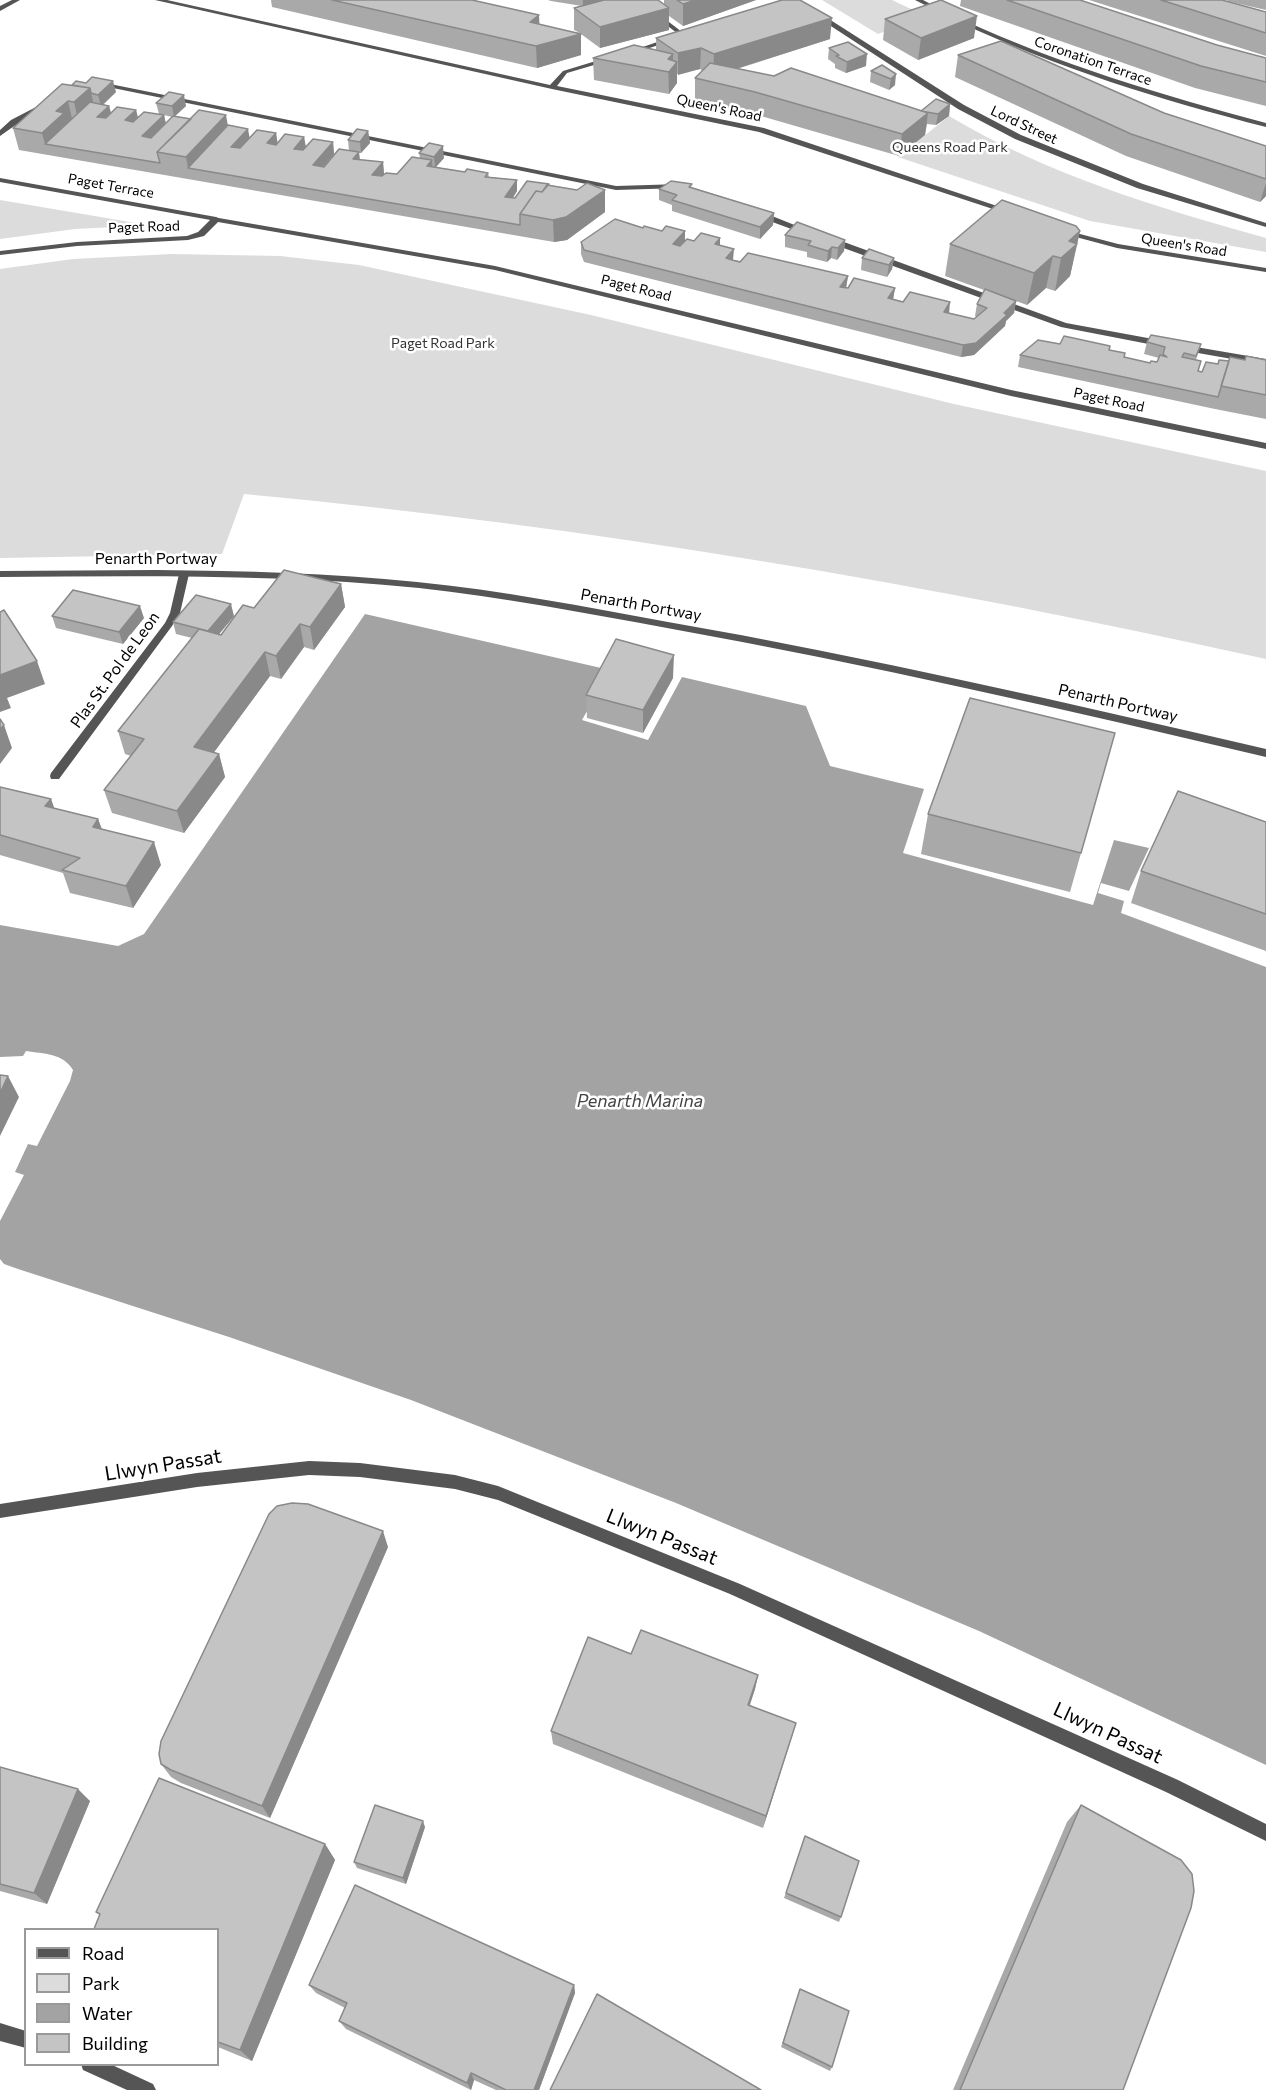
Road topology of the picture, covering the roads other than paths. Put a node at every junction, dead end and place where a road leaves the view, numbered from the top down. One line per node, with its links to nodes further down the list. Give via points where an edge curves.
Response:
1 (17, 0): 8 (street)
2 (159, 0): 12 (street, Queen's Road)
3 (636, 0): 10 (street)
4 (918, 0): 7 (street, Coronation Terrace)
5 (943, 1): 7 (street)
6 (793, 2): 21 (street, Lord Street, via 962,107 1018,136 1140,186)
7 (933, 7): 14 (street, Coronation Terrace, via 1066,66)
8 (0, 9)
9 (694, 32): 10 (street)
10 (683, 35): 12 (street, via 565,72)
11 (88, 84): 17 (street, via 95,82 616,188 672,185)
12 (552, 87): 19 (street, Queen's Road, via 787,136)
13 (53, 101): 15 (street)
14 (1266, 125)
15 (0, 134)
16 (0, 180): 20 (street, Paget Terrace)
17 (694, 190)
18 (749, 210): 23 (street)
19 (1016, 214)
20 (216, 219): 25 (street, Paget Road, via 201,234 188,238 86,243); 28 (street, Paget Road, via 495,268 985,387)
21 (1266, 225)
22 (1059, 229): 26 (street, Queen's Road, via 1117,246)
23 (815, 235)
24 (826, 239): 27 (street, via 1064,325)
25 (0, 254)
26 (1266, 270)
27 (1266, 362)
28 (1266, 446)
29 (0, 574): 30 (street, Penarth Portway)
30 (184, 574): 31 (street, Penarth Portway, via 370,581 493,595 691,628 899,669); 32 (street, Plas St. Pol de Leon, via 169,624)
31 (1266, 753)
32 (55, 776)
33 (0, 1511): 34 (street, Llwyn Passat, via 197,1480 309,1468 381,1472 498,1493 735,1589 1141,1771)
34 (1266, 1833)
35 (0, 2032): 36 (street)
36 (24, 2039)
37 (93, 2066): 38 (street)
38 (147, 2090)

